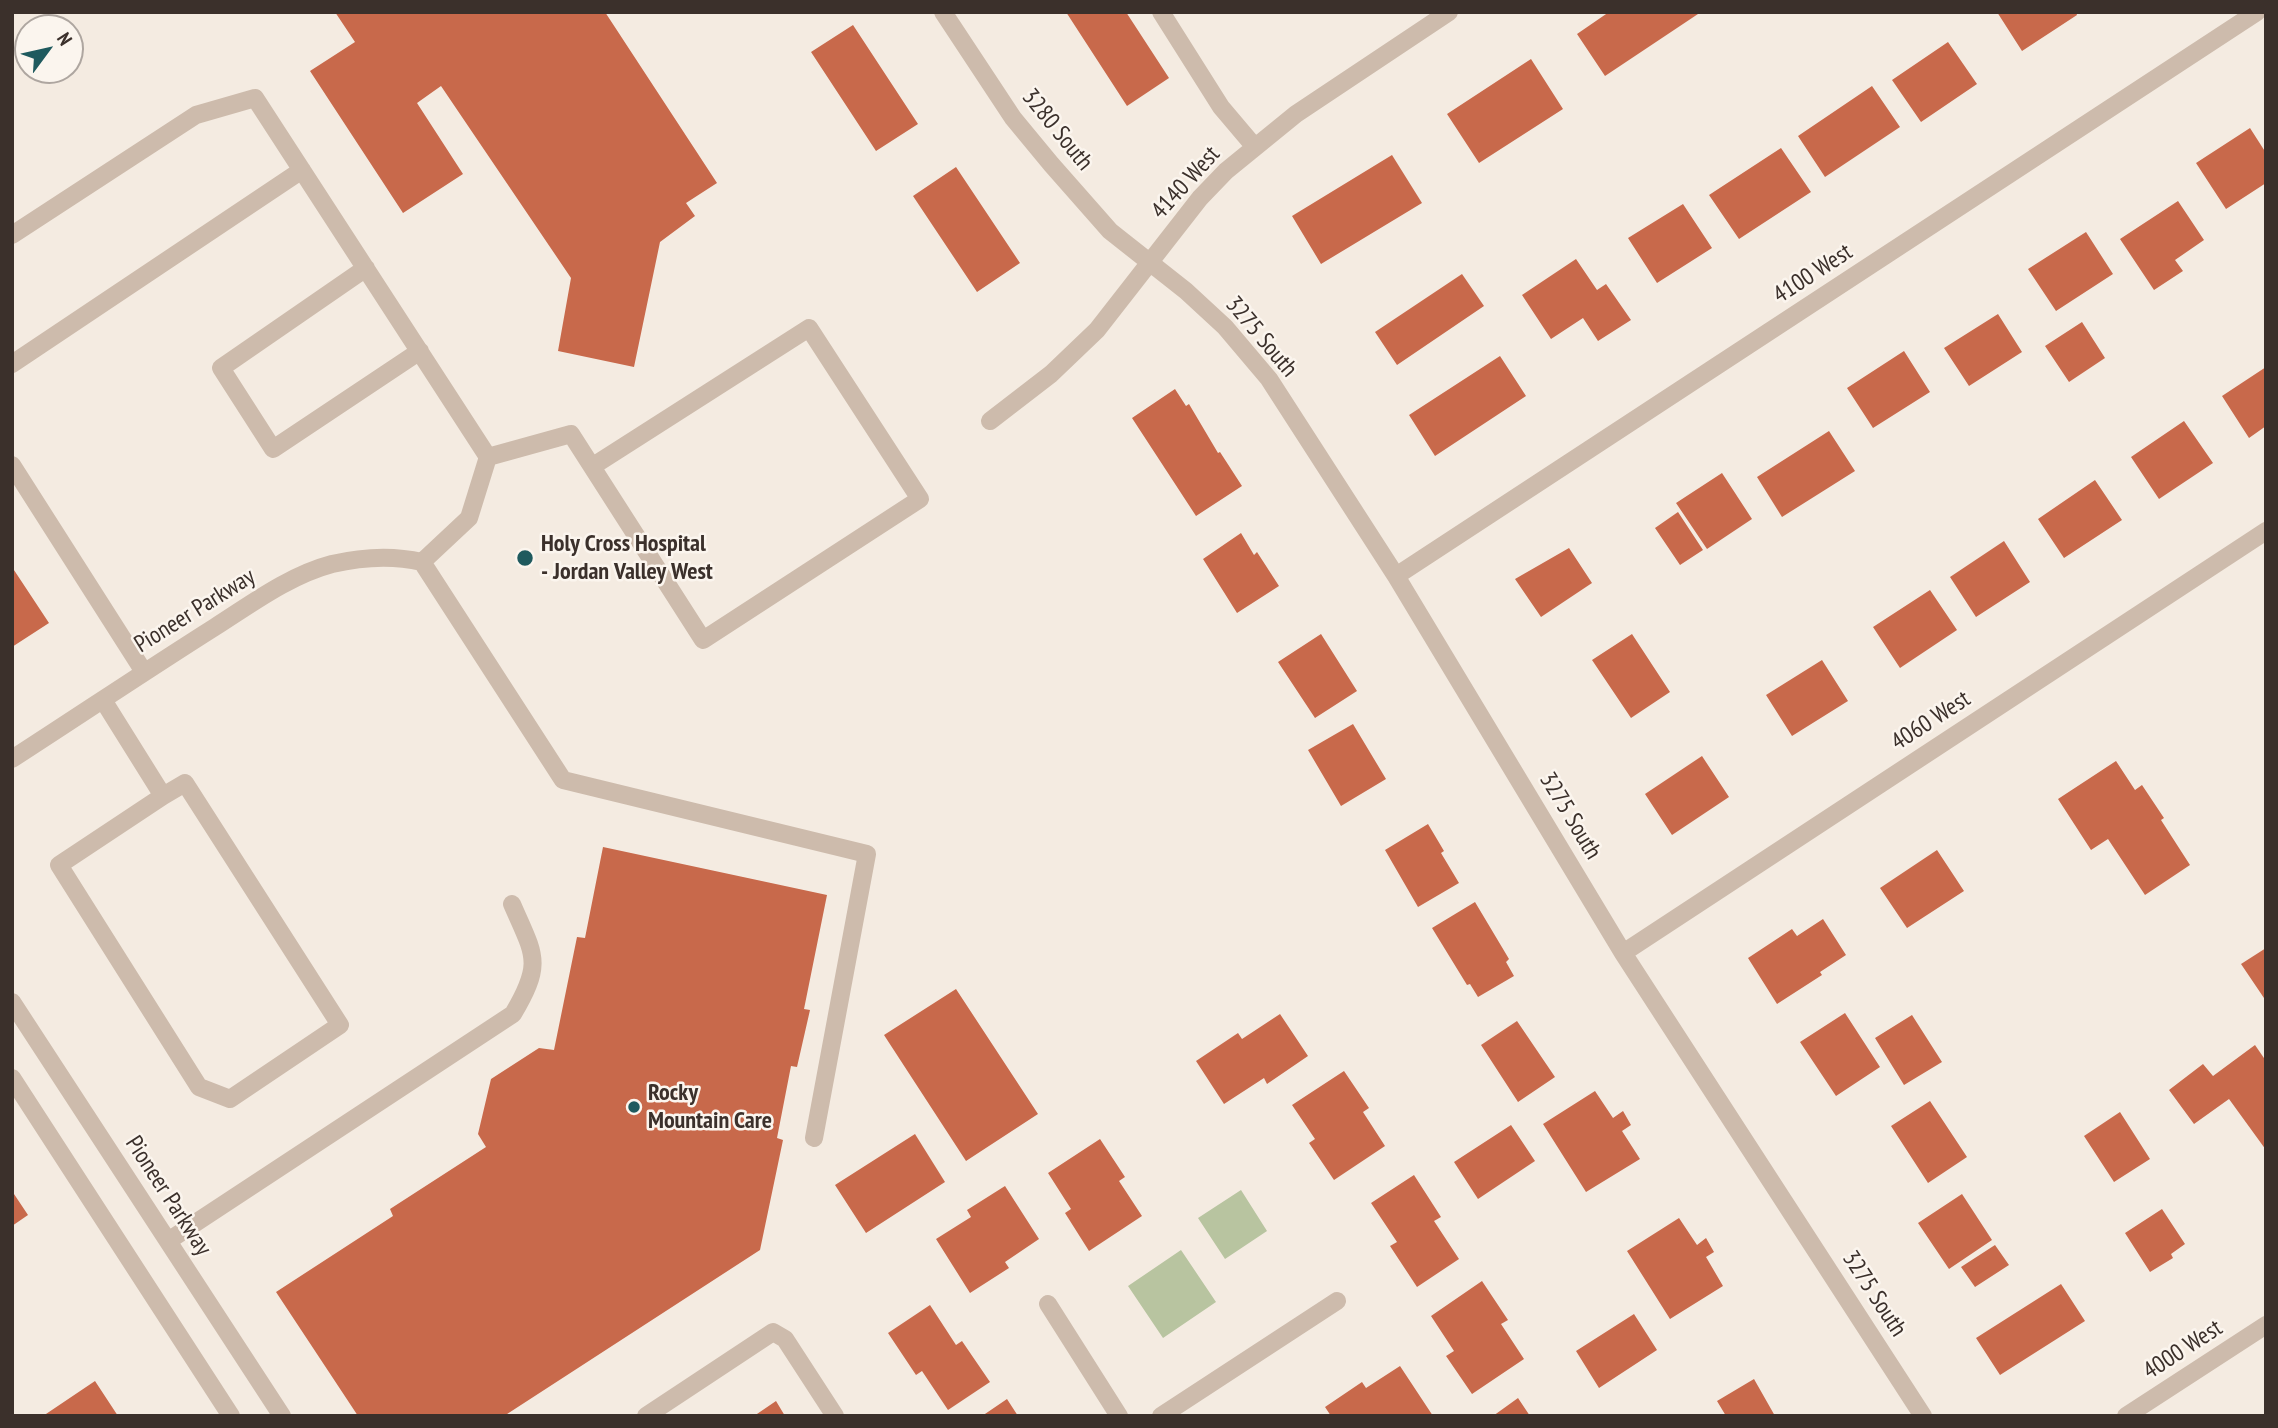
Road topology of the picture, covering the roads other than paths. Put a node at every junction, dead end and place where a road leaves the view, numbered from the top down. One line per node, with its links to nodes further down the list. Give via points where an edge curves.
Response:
1 (943, 12): 8 (street, 3280 South, via 1013,118 1110,231)
2 (1161, 12): 5 (street, via 1221,107)
3 (1449, 12): 5 (street, 4140 West)
4 (2257, 12): 18 (street, 4100 West)
5 (1254, 146): 8 (street, 4140 West, via 1200,198)
6 (302, 170): 7 (street, via 255,98 196,115); 9 (street); 11 (street)
7 (12, 235)
8 (1150, 263): 12 (street, 4140 West, via 1074,354); 18 (street, 3275 South, via 1225,327 1269,379)
9 (366, 268): 10 (street); 10 (street, via 221,368 273,449)
10 (420, 351): 13 (street)
11 (12, 363)
12 (990, 421)
13 (488, 457): 15 (street, via 572,434); 17 (street, via 469,518)
14 (12, 465): 19 (street)
15 (593, 466): 15 (street, via 703,640 920,499 809,328)
16 (2266, 531): 24 (street, 4060 West)
17 (422, 562): 19 (street, Pioneer Parkway, via 400,556 320,569 272,591); 27 (street, via 563,780 867,854)
18 (1396, 576): 24 (street, 3275 South)
19 (144, 672): 20 (street, Pioneer Parkway)
20 (103, 700): 21 (street, Pioneer Parkway); 22 (street)
21 (12, 759)
22 (163, 796): 22 (street, via 185,783 340,1026 230,1099 199,1087 59,865)
23 (512, 904): 28 (street, via 533,953 533,973 513,1014)
24 (1623, 953): 38 (street, 3275 South)
25 (12, 1002): 28 (street, Pioneer Parkway)
26 (12, 1078): 32 (street)
27 (814, 1138)
28 (168, 1241): 33 (street, Pioneer Parkway)
29 (1337, 1301): 37 (street)
30 (1048, 1304): 36 (street)
31 (2266, 1325): 39 (street, 4000 West)
32 (231, 1416)
33 (282, 1416)
34 (646, 1416): 35 (street, via 774,1332 785,1339)
35 (835, 1416)
36 (1119, 1416)
37 (1161, 1416)
38 (1923, 1416)
39 (2126, 1416)

